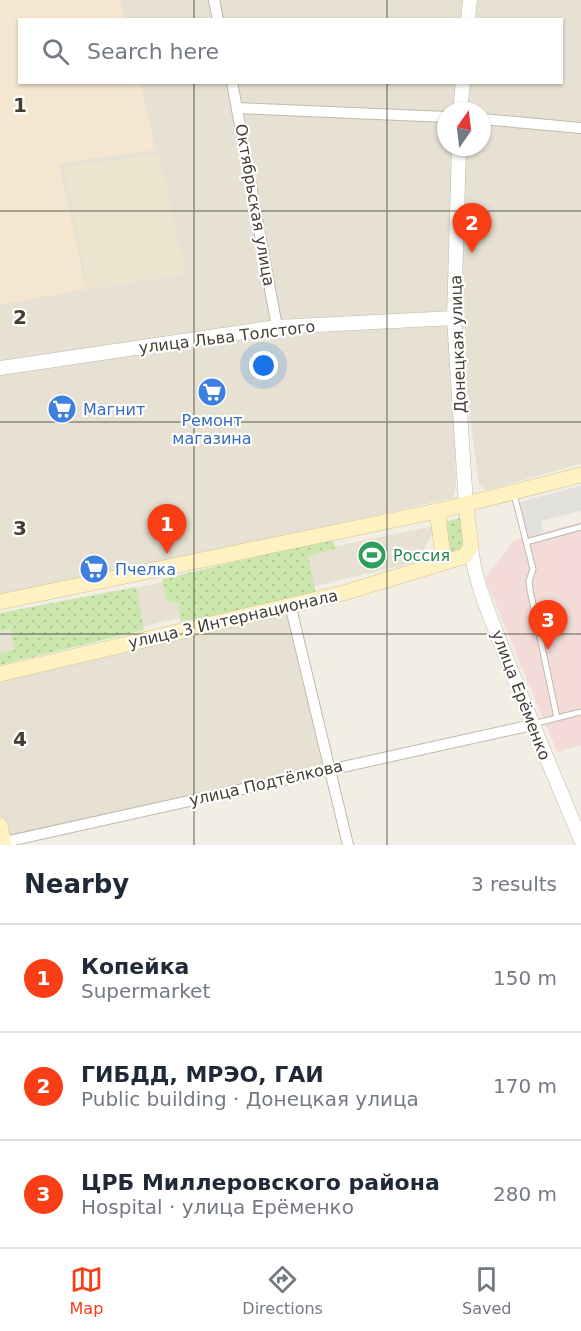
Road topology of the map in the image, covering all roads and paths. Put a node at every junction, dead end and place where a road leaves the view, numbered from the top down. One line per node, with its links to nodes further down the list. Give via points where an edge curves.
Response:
1 (214, 0): 3 (street)
2 (470, 0): 4 (street)
3 (218, 18)
4 (468, 18)
5 (232, 84): 8 (street, Октябрьская улица)
6 (463, 84): 7 (street)
7 (461, 102)
8 (237, 108): 9 (street); 14 (street, Октябрьская улица)
9 (437, 117)
10 (491, 120): 11 (street)
11 (581, 128)
12 (459, 156): 13 (street, Донецкая улица)
13 (454, 318): 14 (street, улица Льва Толстого); 18 (street, Донецкая улица)
14 (277, 327): 15 (street, улица Льва Толстого)
15 (0, 368)
16 (581, 475): 17 (main road)
17 (513, 493): 18 (main road); 21 (lane)
18 (466, 504): 19 (main road); 22 (main road)
19 (442, 510): 22 (main road, via 438,517 443,556); 23 (main road)
20 (581, 527): 21 (lane)
21 (526, 542): 27 (lane, via 533,569 530,590)
22 (464, 556): 24 (main road, улица 3 Интернационала, via 347,592); 28 (street, улица Ерёменко)
23 (0, 602)
24 (290, 604): 25 (main road, улица 3 Интернационала); 29 (street)
25 (0, 674)
26 (581, 712): 27 (lane)
27 (557, 718): 28 (lane)
28 (532, 725): 29 (street, улица Подтёлкова); 31 (street, улица Ерёменко)
29 (331, 768): 32 (street, улица Подтёлкова); 33 (street)
30 (0, 825): 32 (main road)
31 (581, 840)
32 (2, 844)
33 (348, 845)

